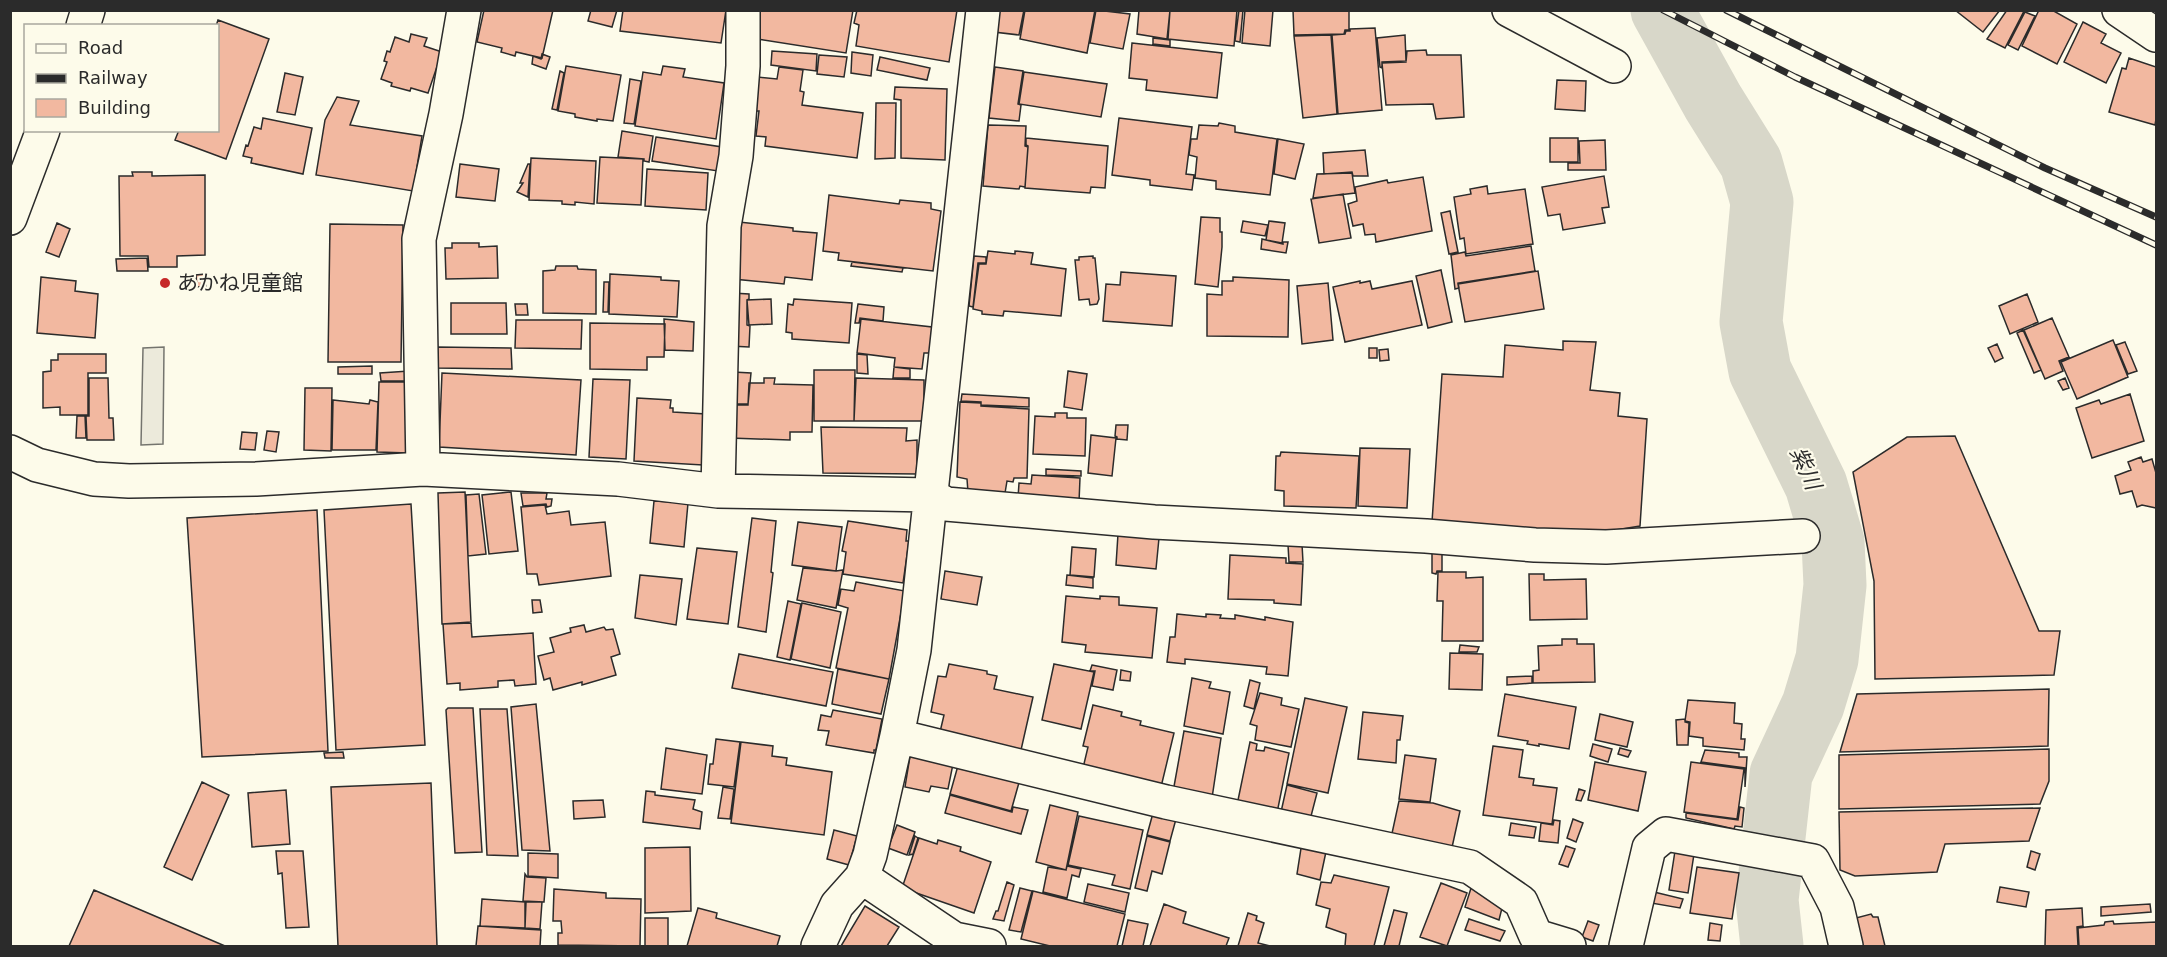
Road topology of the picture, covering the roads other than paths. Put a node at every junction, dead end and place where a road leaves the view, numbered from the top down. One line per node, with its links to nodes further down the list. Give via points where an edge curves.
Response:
1 (464, 10): 11 (street, via 419,239)
2 (743, 10): 12 (street, via 736,156 724,226)
3 (983, 10): 13 (street)
4 (1509, 10): 7 (street)
5 (2119, 10): 6 (street)
6 (2157, 35)
7 (1614, 66)
8 (42, 132): 9 (street)
9 (10, 218)
10 (10, 452): 11 (street, via 37,465 94,479 152,482)
11 (423, 469): 12 (street, via 618,479)
12 (718, 491): 13 (street)
13 (930, 495): 14 (street, via 946,504 1154,522 1535,545 1606,547); 15 (street, via 914,650)
14 (1803, 536)
15 (897, 736): 16 (street); 17 (street, via 1166,802 1470,867 1521,902)
16 (862, 877): 18 (street, via 837,905); 19 (street, via 954,939)
17 (1529, 941): 20 (street)
18 (818, 946)
19 (988, 946)
20 (1569, 946)
21 (1626, 946): 22 (street, via 1649,848 1666,834 1813,861 1838,907)
22 (1846, 946)

